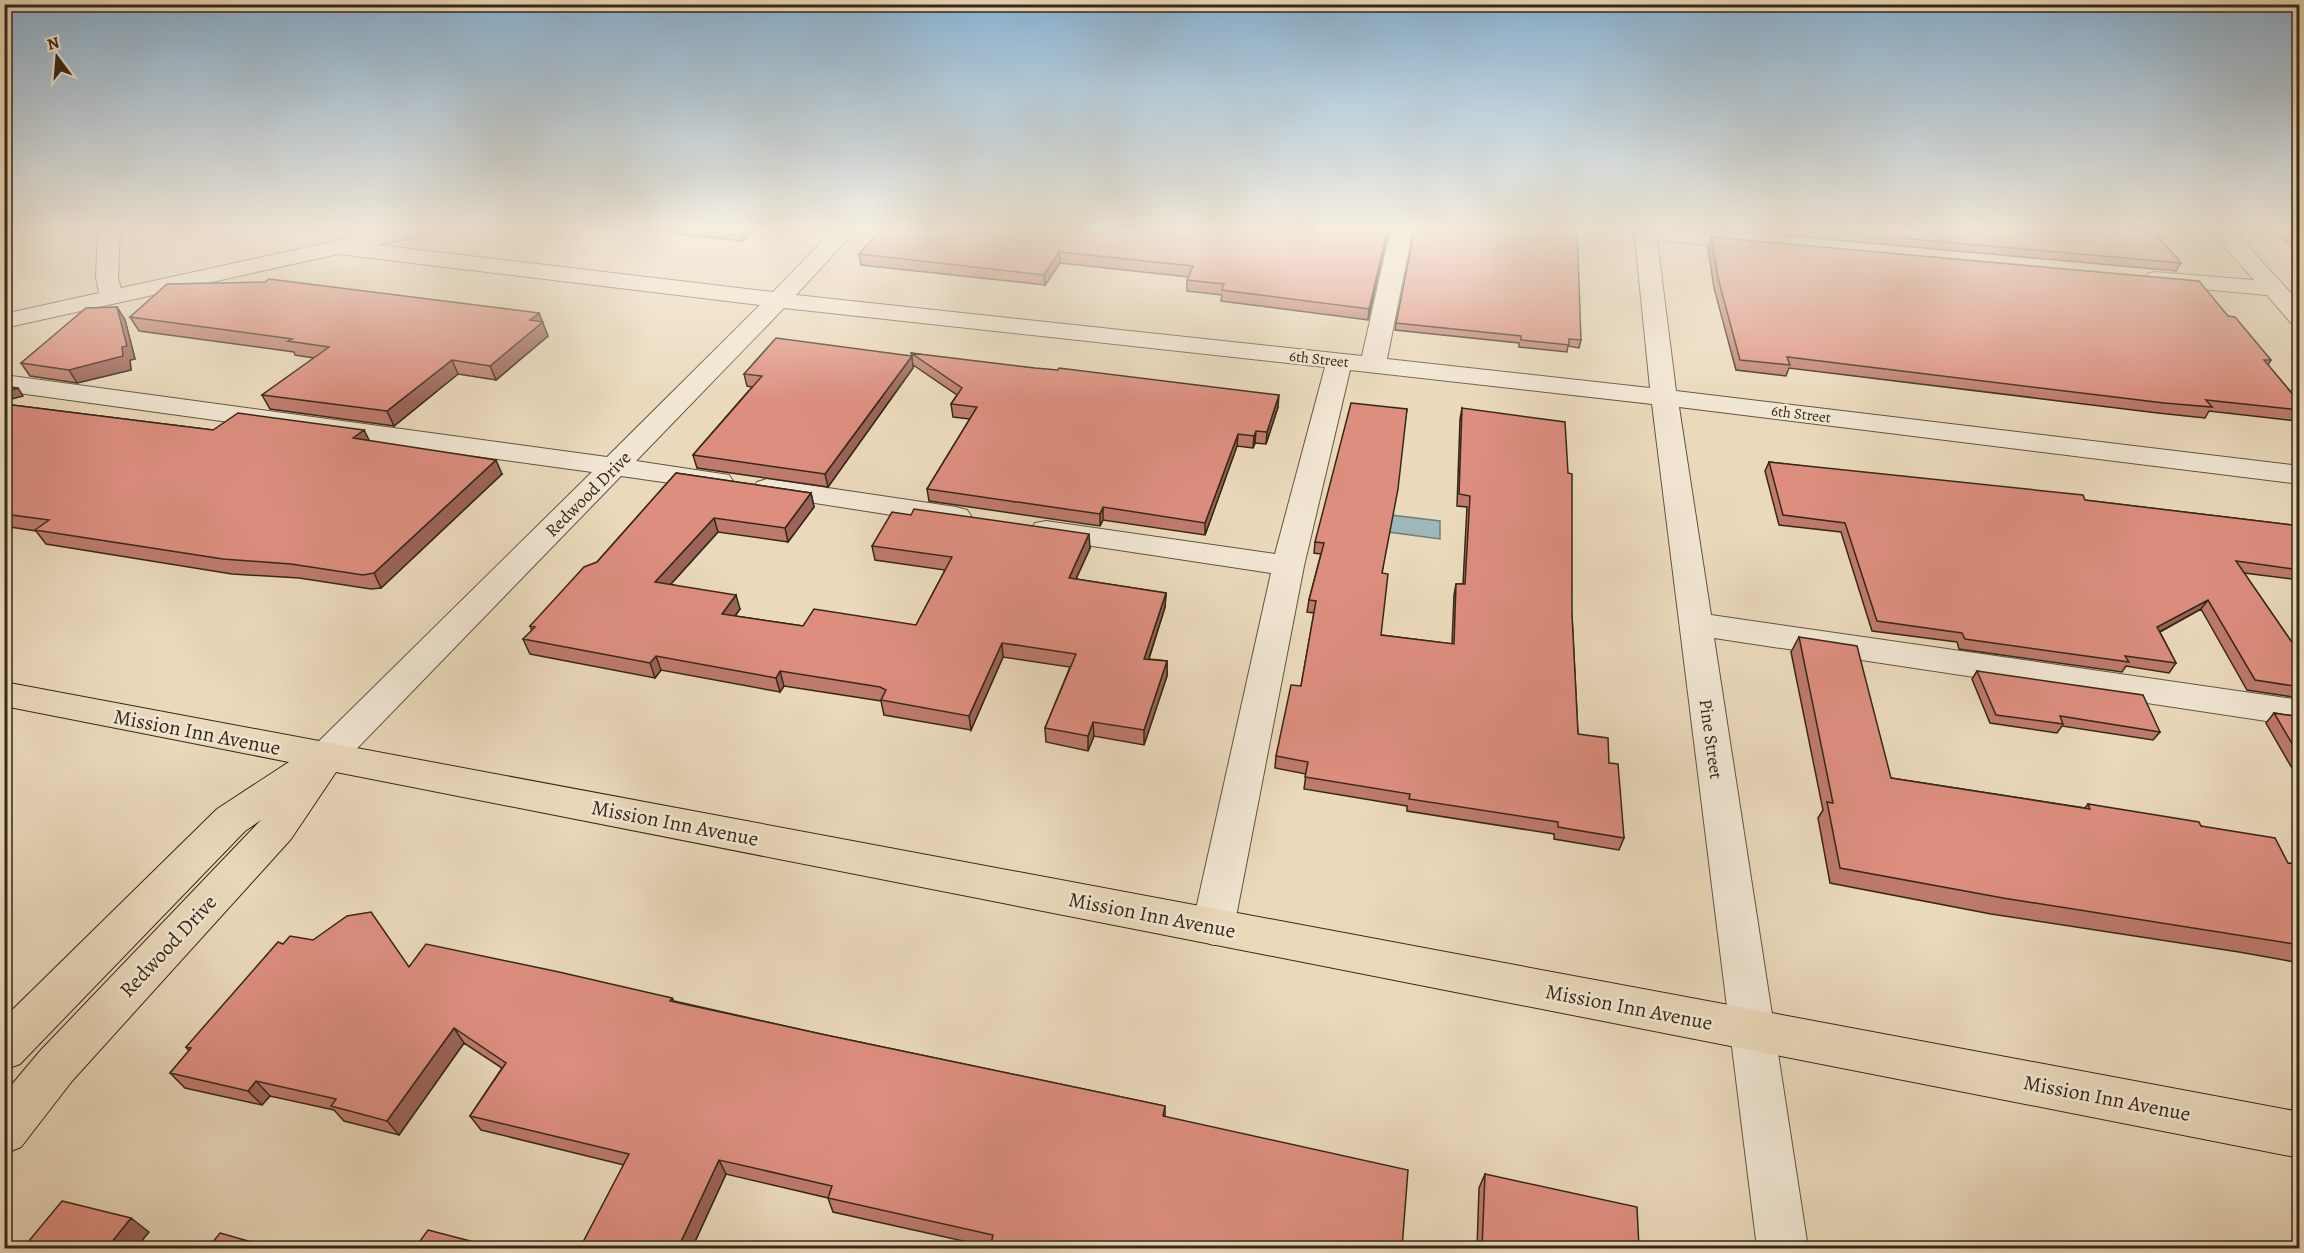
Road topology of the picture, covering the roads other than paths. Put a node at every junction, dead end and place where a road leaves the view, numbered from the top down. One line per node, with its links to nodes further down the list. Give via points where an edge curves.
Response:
1 (109, 286): 10 (street)
2 (156, 286): 10 (street)
3 (666, 286): 11 (street, 6th Street)
4 (792, 286): 11 (street, Redwood Drive)
5 (1386, 286): 15 (street)
6 (1651, 286): 17 (street, Pine Street)
7 (2246, 286): 9 (street)
8 (2272, 286): 9 (street)
9 (2274, 289): 12 (street)
10 (112, 296): 13 (street)
11 (779, 300): 14 (street, 6th Street); 18 (street, Redwood Drive)
12 (2300, 318)
13 (4, 321)
14 (1339, 361): 15 (street, 6th Street); 22 (street)
15 (1373, 365): 17 (street, 6th Street)
16 (4, 383): 18 (street)
17 (1664, 397): 19 (street, 6th Street); 23 (street, Pine Street)
18 (615, 466): 20 (street); 26 (street, Redwood Drive)
19 (2300, 475)
20 (981, 520)
21 (1016, 525): 22 (street)
22 (1288, 566): 27 (street)
23 (1695, 624): 25 (street); 28 (street, Pine Street)
24 (4, 694): 26 (main road, Mission Inn Avenue)
25 (2300, 713)
26 (326, 757): 27 (main road, Mission Inn Avenue); 29 (main road, Redwood Drive, via 231,820); 30 (main road, Redwood Drive, via 277,828 56,1066)
27 (1213, 927): 28 (main road, Mission Inn Avenue)
28 (1751, 1030): 31 (main road, Mission Inn Avenue); 32 (street, Pine Street)
29 (4, 1049)
30 (4, 1131)
31 (2300, 1135)
32 (1782, 1248)

